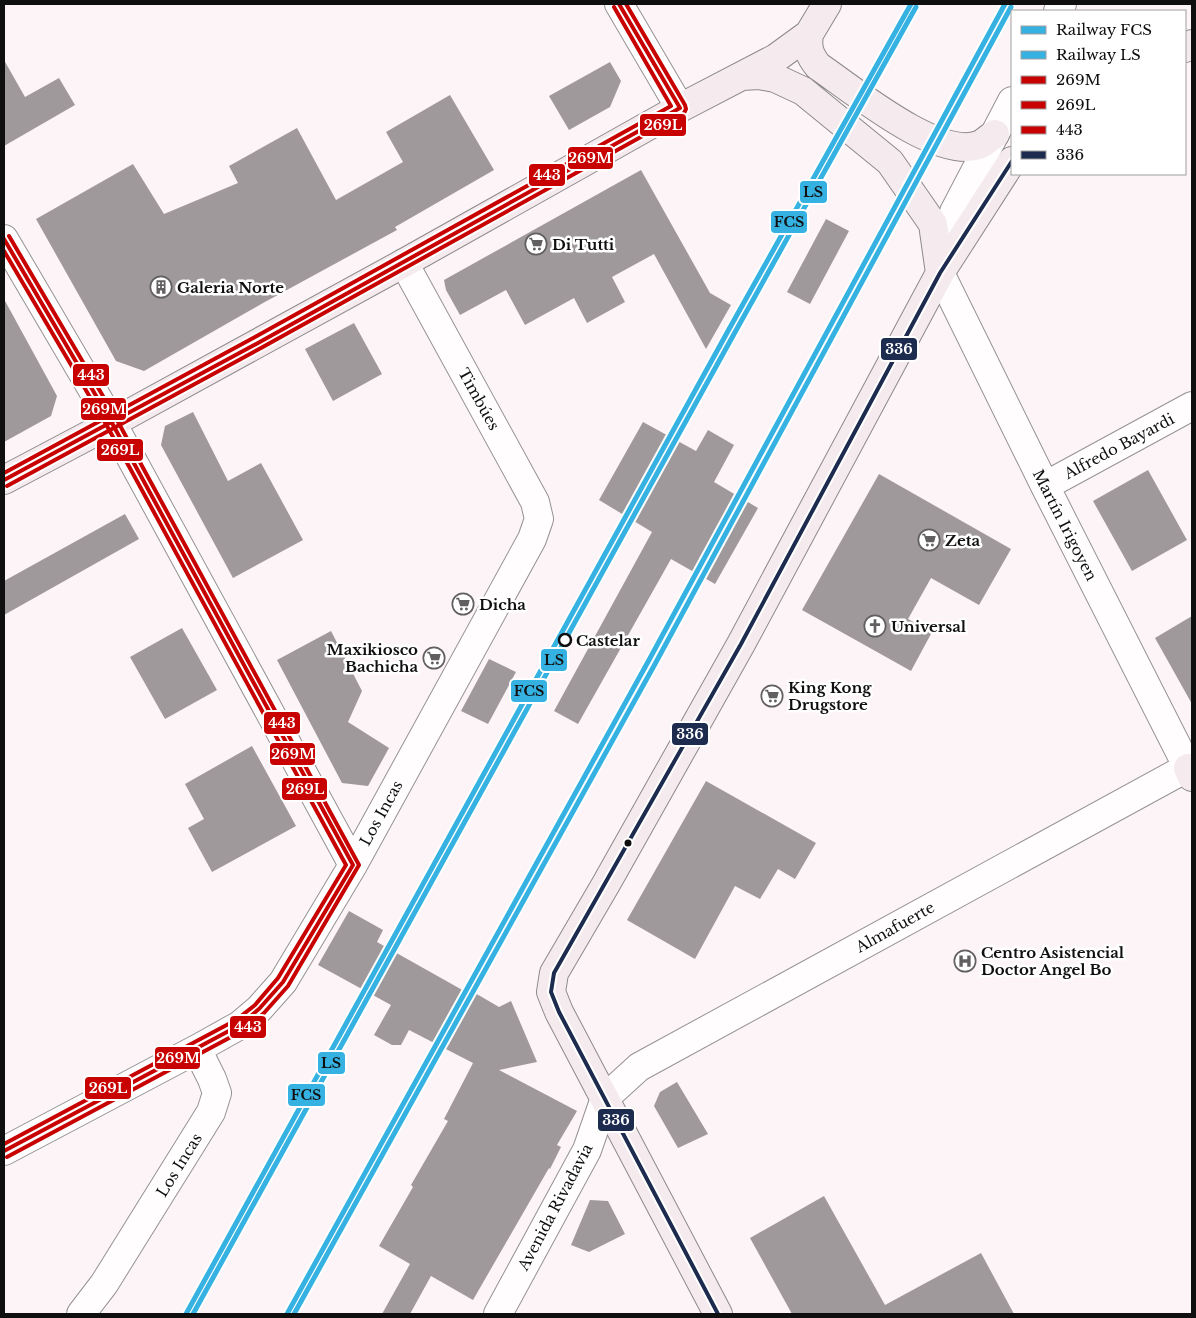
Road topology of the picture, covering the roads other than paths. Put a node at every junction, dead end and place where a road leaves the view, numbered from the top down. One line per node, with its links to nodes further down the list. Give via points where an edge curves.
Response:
1 (619, 4): 6 (street)
2 (827, 4): 3 (street)
3 (809, 34): 4 (street, via 776,58); 7 (street, via 810,56 818,66 905,126 947,144 964,146 979,145)
4 (740, 77): 6 (street); 11 (street, via 759,75 775,78 803,91 890,162 933,224)
5 (1011, 103): 7 (street)
6 (680, 108): 10 (street)
7 (995, 134): 11 (street, via 954,212)
8 (1011, 163): 11 (street)
9 (4, 239): 13 (street)
10 (404, 263): 13 (street); 16 (street, Timbúes, via 535,502 539,519)
11 (940, 273): 15 (street, Martín Irigoyen); 20 (street, via 741,644 554,973 551,992 559,1012)
12 (1192, 406): 15 (street, Alfredo Bayardi)
13 (112, 423): 14 (street); 18 (street)
14 (4, 480)
15 (1045, 486): 17 (street, Martín Irigoyen)
16 (532, 539): 18 (street, Los Incas)
17 (1191, 770): 20 (street, Almafuerte, via 639,1067)
18 (353, 865): 19 (street, Los Incas, via 282,982 240,1025)
19 (198, 1049): 21 (street); 22 (street, Los Incas, via 217,1094 212,1112 104,1284)
20 (605, 1098): 23 (street, Avenida Rivadavia, via 587,1150); 24 (street)
21 (4, 1151)
22 (81, 1314)
23 (498, 1314)
24 (718, 1314)

